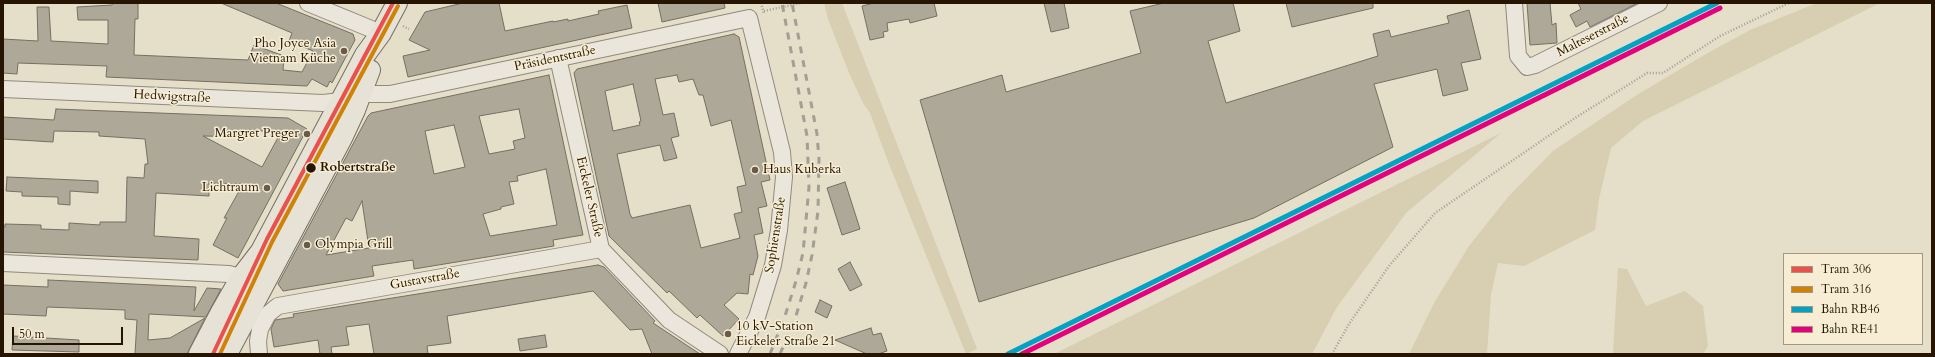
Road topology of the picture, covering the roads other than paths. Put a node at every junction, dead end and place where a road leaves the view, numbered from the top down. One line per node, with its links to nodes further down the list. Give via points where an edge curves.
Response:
1 (308, 3): 6 (street)
2 (397, 3): 6 (main road)
3 (1514, 3): 4 (street, Malteserstraße, via 1518,56 1527,67)
4 (1659, 3)
5 (749, 18): 7 (street, Präsidentstraße); 20 (street, Sophienstraße, via 782,152 784,177 773,265 757,318)
6 (381, 33): 9 (main road); 10 (main road, via 365,55)
7 (558, 58): 9 (street, Präsidentstraße, via 390,94); 11 (street, Eickeler Straße)
8 (3, 89): 10 (street, Hedwigstraße, via 323,103)
9 (360, 94): 10 (main road); 13 (main road, via 342,138)
10 (340, 101): 13 (main road, via 261,251)
11 (601, 249): 14 (street, Gustavstraße, via 278,306); 19 (street, Eickeler Straße, via 669,320)
12 (3, 263): 13 (street, via 229,274)
13 (251, 281): 14 (main road); 15 (main road, via 221,312); 16 (street)
14 (251, 326): 17 (main road); 18 (street, via 258,341)
15 (199, 354)
16 (212, 354)
17 (227, 354)
18 (259, 354)
19 (720, 354)
20 (738, 354)

